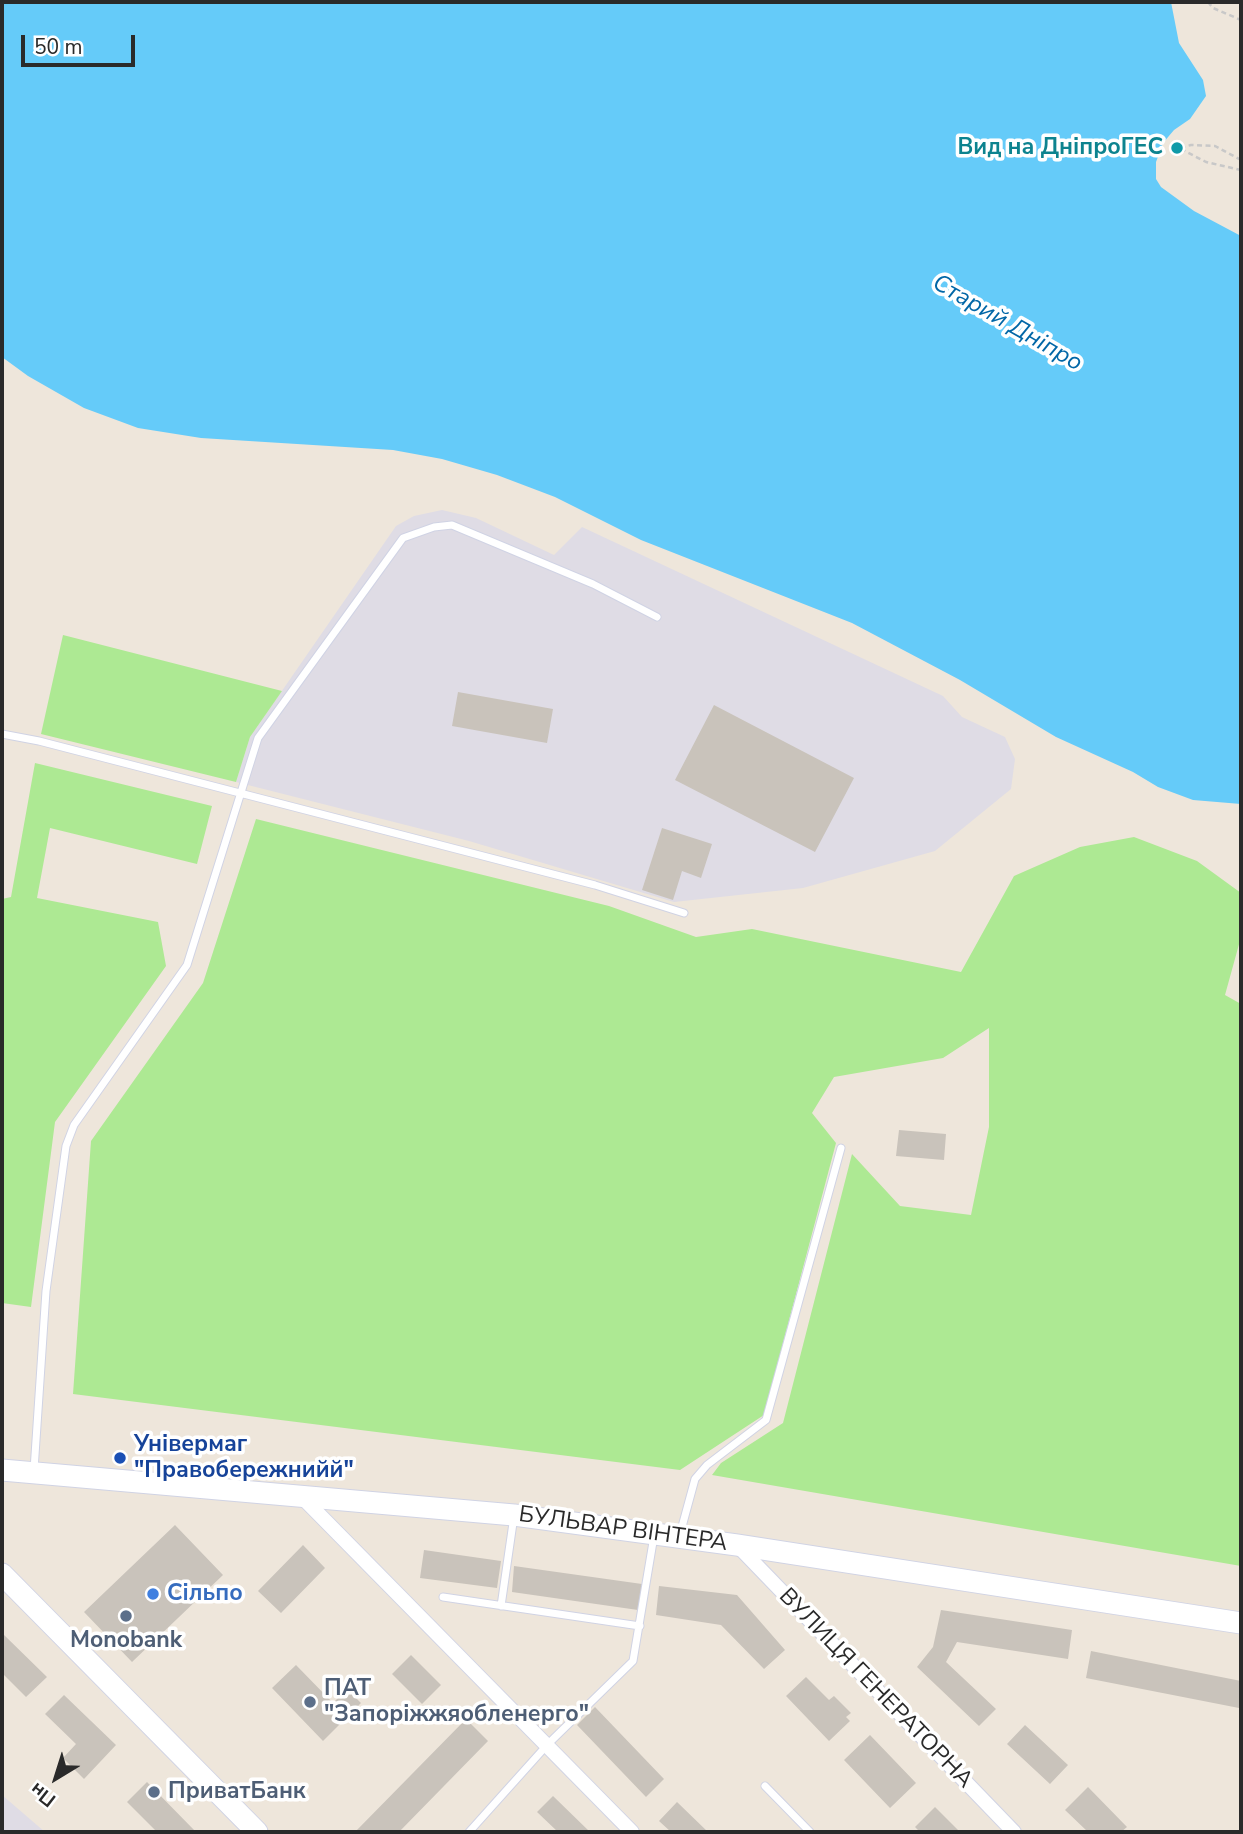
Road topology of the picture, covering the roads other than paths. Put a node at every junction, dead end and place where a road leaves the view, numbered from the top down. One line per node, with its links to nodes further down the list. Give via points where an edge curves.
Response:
1 (657, 617): 3 (lane, via 593,584 452,525 403,538 258,738)
2 (2, 734): 3 (lane)
3 (241, 792): 4 (lane, via 595,885); 7 (lane, via 187,965 74,1125 66,1146 46,1291)
4 (684, 913)
5 (841, 1148): 11 (lane, via 766,1420 695,1479)
6 (2, 1469): 7 (street, БУЛЬВАР ВІНТЕРА)
7 (34, 1471): 8 (street, БУЛЬВАР ВІНТЕРА)
8 (298, 1493): 9 (street, БУЛЬВАР ВІНТЕРА); 18 (street)
9 (514, 1515): 10 (street, БУЛЬВАР ВІНТЕРА); 15 (lane)
10 (654, 1535): 11 (street, БУЛЬВАР ВІНТЕРА); 17 (lane)
11 (680, 1538): 12 (street, БУЛЬВАР ВІНТЕРА)
12 (737, 1545): 16 (street, БУЛЬВАР ВІНТЕРА); 24 (street, ВУЛИЦЯ ГЕНЕРАТОРНА)
13 (2, 1574): 20 (street)
14 (443, 1597): 15 (lane)
15 (502, 1606): 17 (lane)
16 (1241, 1623)
17 (640, 1626): 18 (lane, via 633,1661)
18 (548, 1744): 21 (lane); 22 (street)
19 (765, 1786): 23 (lane)
20 (257, 1832)
21 (468, 1832)
22 (632, 1832)
23 (810, 1832)
24 (1014, 1832)

